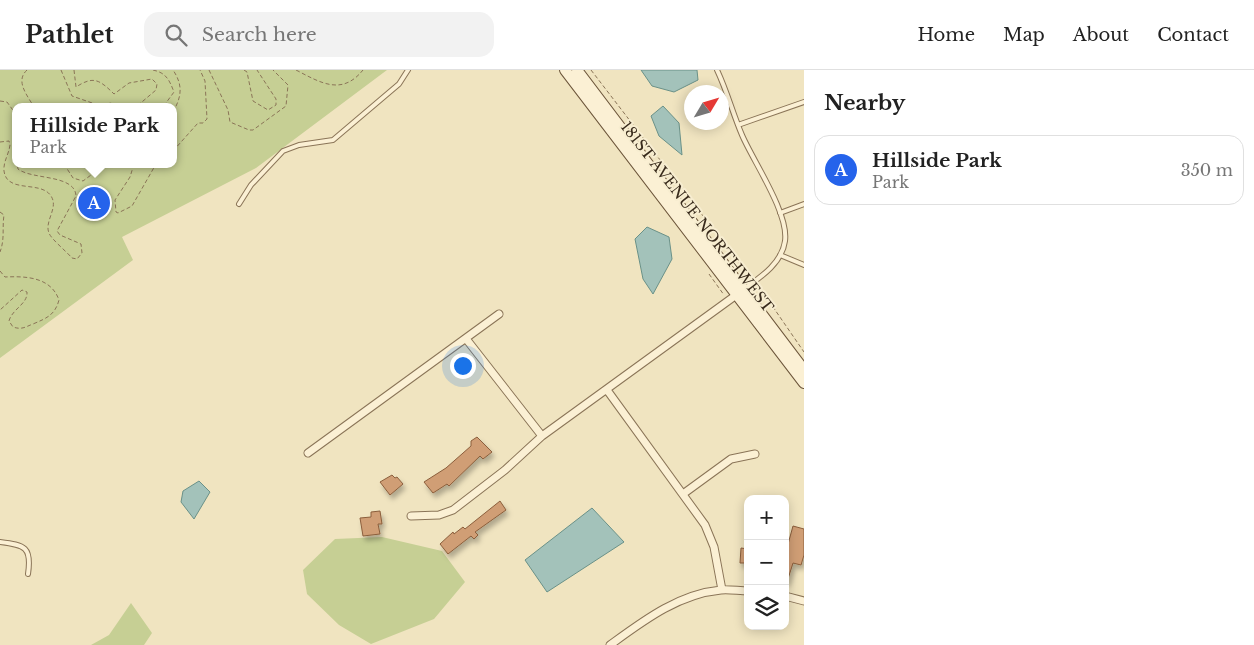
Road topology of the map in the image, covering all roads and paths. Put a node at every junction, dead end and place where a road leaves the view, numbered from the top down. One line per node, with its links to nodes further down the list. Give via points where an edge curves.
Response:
1 (27, 70): 20 (path, via 21,81)
2 (61, 70): 21 (path, via 72,96)
3 (74, 70): 22 (path, via 76,87 90,79 104,84 114,94 129,83 152,79 157,84 156,90)
4 (153, 70): 23 (path, via 163,73 174,92)
5 (173, 70): 24 (path, via 180,82 181,92)
6 (200, 70): 28 (path, via 205,81 206,119 194,126)
7 (209, 70): 10 (path, via 228,110 230,122 254,130 286,106 288,86)
8 (244, 70): 9 (path, via 253,101 268,110 274,109 276,99)
9 (257, 70)
10 (273, 70)
11 (296, 70): 12 (path, via 322,83 344,86)
12 (363, 70)
13 (408, 70): 34 (lane, via 399,84 333,140 282,151 251,185)
14 (565, 70): 44 (main road, 181ST AVENUE NORTHWEST)
15 (577, 70): 44 (main road, 181ST AVENUE NORTHWEST)
16 (591, 70): 42 (path)
17 (717, 70): 26 (lane)
18 (0, 101): 25 (path, via 7,102)
19 (804, 102): 26 (lane)
20 (32, 103)
21 (92, 103)
22 (141, 103)
23 (166, 103)
24 (177, 103)
25 (12, 109)
26 (738, 125): 37 (lane)
27 (0, 142): 29 (path, via 9,141 10,145 4,170 6,176 14,184 42,188 52,198 54,207 49,235 72,258 78,259 82,253 81,244 57,231 76,191 72,185 24,174)
28 (177, 146)
29 (18, 168)
30 (67, 168): 31 (path, via 73,178 83,181)
31 (98, 168)
32 (133, 168): 33 (path, via 114,200 118,213 132,206)
33 (154, 168)
34 (240, 204)
35 (804, 204): 37 (lane)
36 (0, 212): 38 (path, via 4,214 2,228 5,238)
37 (780, 214): 39 (lane, via 786,239)
38 (0, 252)
39 (780, 255): 40 (lane); 44 (lane)
40 (804, 265)
41 (0, 271): 45 (path, via 5,277 32,277 44,282 52,287 59,300 49,318 24,328 13,327 9,321 11,313 25,301 27,292 22,290)
42 (751, 278)
43 (755, 286): 48 (path, via 762,291)
44 (741, 292): 49 (main road, 181ST AVENUE NORTHWEST); 50 (main road, 181ST AVENUE NORTHWEST); 51 (street)
45 (0, 310)
46 (499, 314): 47 (street)
47 (467, 340): 52 (street); 53 (street)
48 (804, 352)
49 (804, 370)
50 (804, 382)
51 (607, 390): 52 (street); 55 (street)
52 (542, 436): 56 (street, via 453,510 439,515)
53 (308, 453)
54 (755, 454): 55 (street, via 731,459)
55 (683, 494): 59 (street, via 710,536)
56 (411, 516)
57 (0, 542): 58 (lane, via 25,548)
58 (28, 574)
59 (722, 590): 60 (street); 63 (street, via 682,600 659,611)
60 (744, 591)
61 (789, 597): 62 (street)
62 (804, 601)
63 (610, 645)

